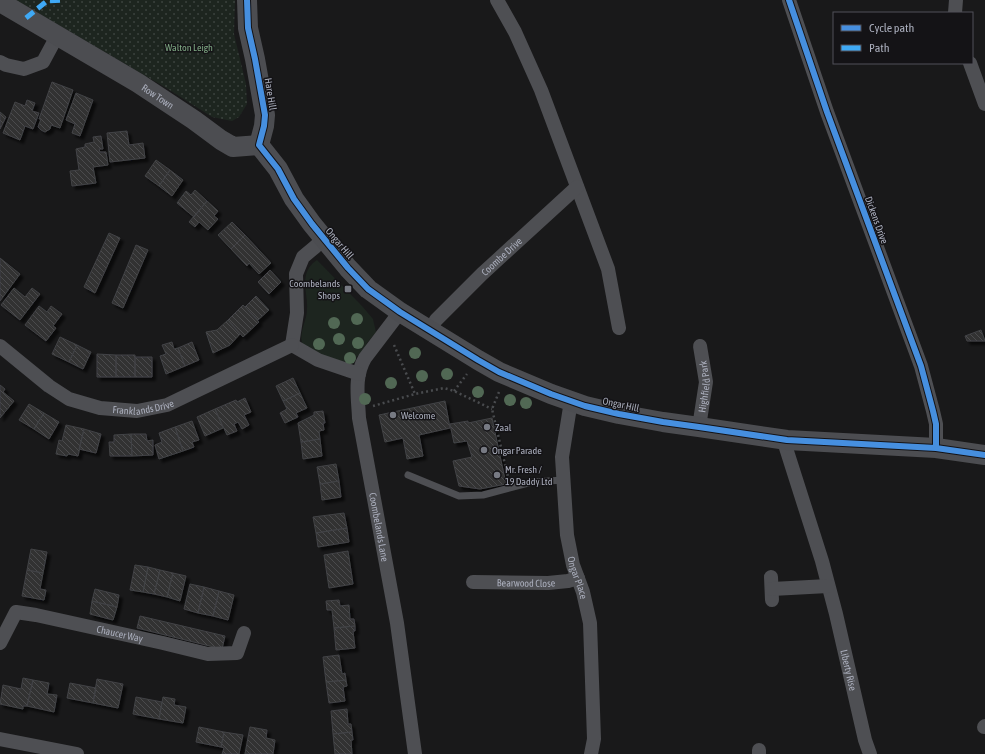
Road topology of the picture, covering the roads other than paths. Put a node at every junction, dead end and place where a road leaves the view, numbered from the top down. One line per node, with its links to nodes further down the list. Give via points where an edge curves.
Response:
1 (247, 0): 11 (street, Hare Hill, via 248,28 265,115)
2 (498, 0): 12 (street, via 541,90)
3 (789, 0): 24 (street, Dickens Drive, via 827,112 921,366 936,424)
4 (956, 0): 6 (street)
5 (0, 2): 7 (street, Row Town)
6 (955, 12)
7 (57, 36): 8 (street, via 43,62 24,69); 11 (street, Row Town, via 138,83 221,140 233,146)
8 (0, 62)
9 (970, 64): 10 (street)
10 (985, 104)
11 (260, 145): 13 (street, via 278,169 294,199)
12 (578, 187): 15 (street, via 608,269); 16 (street, Coombe Drive, via 482,274 436,320)
13 (318, 231): 14 (street, Ongar Hill, via 368,289); 17 (street, via 315,247 303,257 296,274 297,313)
14 (400, 312): 16 (street, Ongar Hill); 20 (street, Coombelands Lane, via 365,358)
15 (619, 328)
16 (430, 330): 21 (street, Ongar Hill, via 499,372)
17 (292, 345): 18 (street, Franklands Drive, via 167,404 137,411 100,408 69,399); 20 (street, via 318,360)
18 (0, 346)
19 (700, 346): 22 (street, Highfield Park, via 706,382)
20 (358, 374): 36 (street, Coombelands Lane, via 359,418 397,622)
21 (571, 401): 22 (street, Ongar Hill, via 619,414); 27 (street, Ongar Place, via 562,457)
22 (700, 426): 23 (street, Ongar Hill)
23 (787, 440): 24 (street, Ongar Hill); 30 (street, Liberty Rise, via 786,448)
24 (936, 448): 25 (street, Ongar Hill)
25 (985, 455)
26 (408, 475): 27 (lane, via 459,496 483,495 532,482)
27 (564, 480): 28 (street, Ongar Place, via 567,535)
28 (578, 578): 29 (street, Bearwood Close, via 548,583); 37 (street, Ongar Place, via 590,623 594,739)
29 (473, 582)
30 (828, 586): 31 (street); 38 (street, Liberty Rise)
31 (772, 589)
32 (244, 633): 33 (street, Chaucer Way, via 237,653 208,654 16,612)
33 (0, 643)
34 (0, 739): 35 (street)
35 (77, 754)
36 (416, 754)
37 (591, 754)
38 (870, 754)

